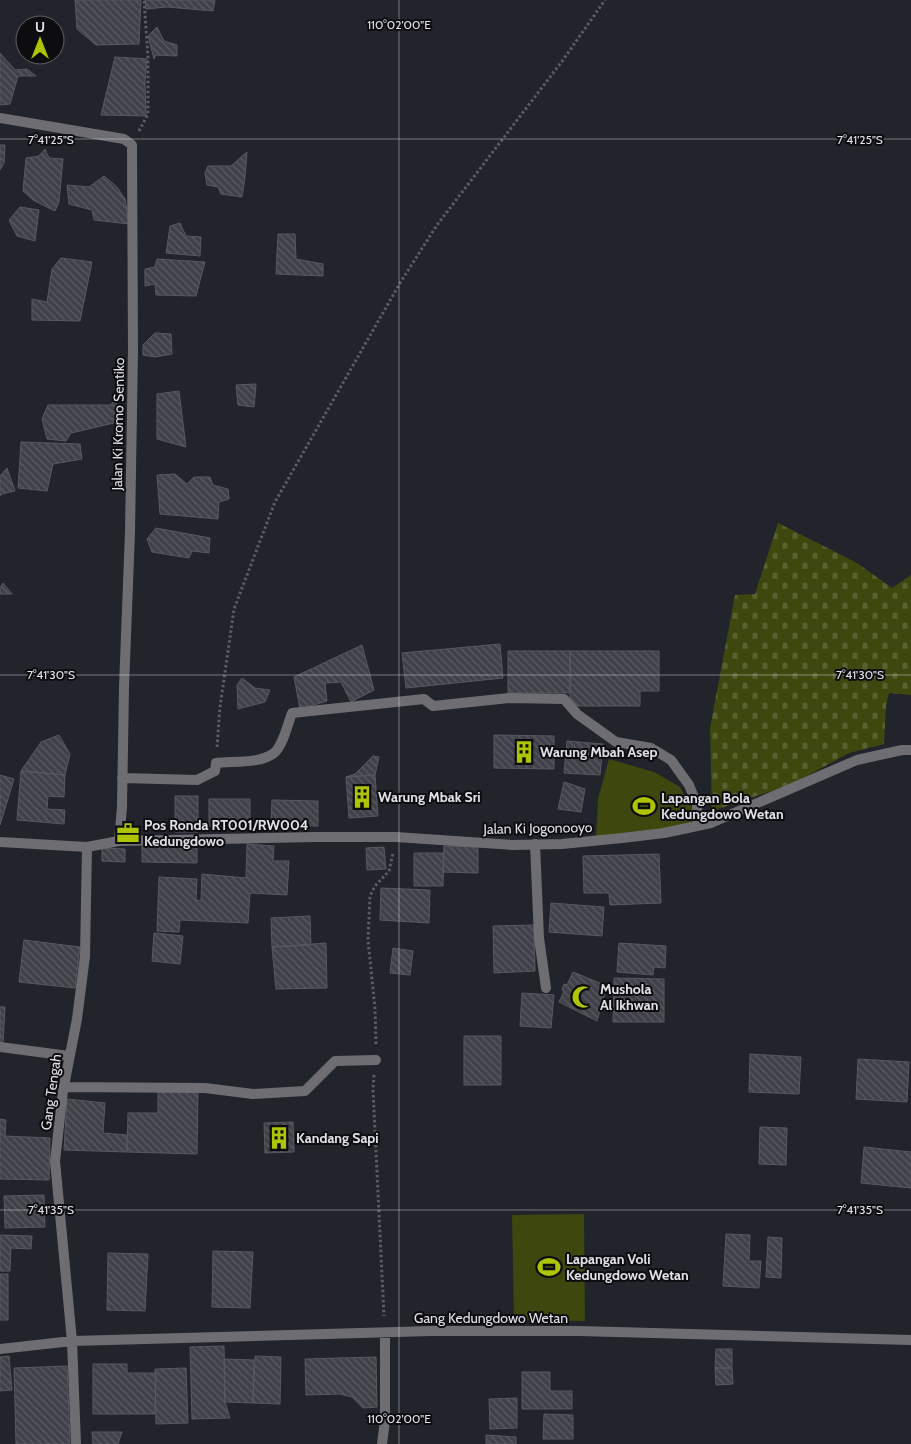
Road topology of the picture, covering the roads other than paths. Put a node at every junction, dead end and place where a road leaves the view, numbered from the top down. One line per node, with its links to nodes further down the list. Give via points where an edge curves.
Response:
1 (0, 118): 3 (street, Jalan Ki Kromo Sentiko, via 124,139 132,145 133,350)
2 (911, 750): 4 (street, Jalan Ki Jogonooyo, via 857,760)
3 (122, 778): 4 (street, via 196,780 215,771 216,763 259,759 275,752 292,713 424,699 433,706 510,698 564,700 616,742 650,748 671,760 689,785 697,806); 5 (street, Jalan Ki Kromo Sentiko)
4 (698, 826): 7 (street, Jalan Ki Jogonooyo, via 622,838)
5 (119, 840): 7 (street, Jalan Ki Jogonooyo, via 315,837); 8 (street, Jalan Ki Jogonooyo)
6 (0, 842): 8 (street, Jalan Ki Jogonooyo)
7 (535, 844): 9 (street, via 539,938)
8 (87, 847): 11 (street, Gang Tengah, via 85,956)
9 (546, 988)
10 (0, 1047): 11 (street)
11 (69, 1056): 13 (street, Gang Tengah)
12 (376, 1060): 13 (street, via 335,1060 304,1091 253,1094 205,1088)
13 (64, 1087): 16 (street, Gang Tengah, via 56,1161)
14 (385, 1333): 15 (street, Gang Kedungdowo Wetan, via 579,1331); 16 (street, Gang Kedungdowo Wetan); 19 (street)
15 (911, 1340)
16 (72, 1342): 17 (street, Gang Kedungdowo Wetan); 18 (street, Gang Tengah)
17 (0, 1349)
18 (76, 1444)
19 (382, 1444)

